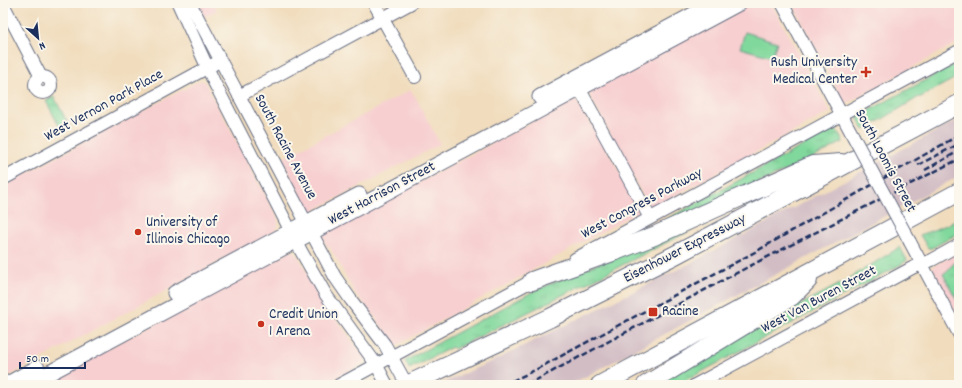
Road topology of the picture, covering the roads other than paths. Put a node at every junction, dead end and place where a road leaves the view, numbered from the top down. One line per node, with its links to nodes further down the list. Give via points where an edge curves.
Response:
1 (178, 3): 12 (street)
2 (190, 3): 11 (street, South Racine Avenue)
3 (374, 3): 9 (street)
4 (411, 3): 9 (street)
5 (716, 3): 23 (main road, West Harrison Street)
6 (739, 3): 15 (main road, West Harrison Street)
7 (782, 3): 18 (street, South Loomis Street)
8 (3, 4): 13 (street)
9 (383, 18): 14 (street); 16 (street)
10 (959, 51): 18 (street, West Congress Parkway)
11 (221, 61): 12 (street, West Vernon Park Place); 16 (street, South Racine Avenue)
12 (208, 68): 20 (street, West Vernon Park Place); 24 (street)
13 (42, 77)
14 (415, 77)
15 (579, 88): 22 (street); 23 (main road, West Harrison Street)
16 (240, 96): 23 (street, South Racine Avenue)
17 (959, 104): 19 (highway, Eisenhower Expressway)
18 (842, 114): 22 (street, West Congress Parkway); 26 (street, South Loomis Street, bridge)
19 (850, 162): 28 (highway, via 813,165 636,244); 32 (highway, Eisenhower Expressway, via 550,318)
20 (3, 179)
21 (959, 192): 27 (highway)
22 (650, 218): 28 (street, West Congress Parkway)
23 (309, 227): 24 (main road, West Harrison Street); 30 (street, South Racine Avenue, via 350,300)
24 (293, 236): 31 (street, via 326,295); 34 (main road, West Harrison Street); 35 (main road, West Harrison Street)
25 (959, 245): 26 (street, West Van Buren Street)
26 (922, 264): 29 (street, South Loomis Street); 39 (street, West Van Buren Street)
27 (821, 266): 37 (highway); 38 (highway, via 792,296)
28 (532, 281): 30 (street, West Congress Parkway)
29 (959, 334)
30 (392, 356): 31 (street, West Congress Parkway); 32 (street, South Racine Avenue)
31 (376, 364): 33 (street); 36 (street, West Congress Parkway)
32 (405, 381)
33 (386, 383)
34 (6, 385)
35 (27, 385)
36 (339, 385)
37 (600, 385)
38 (646, 385)
39 (695, 385)

